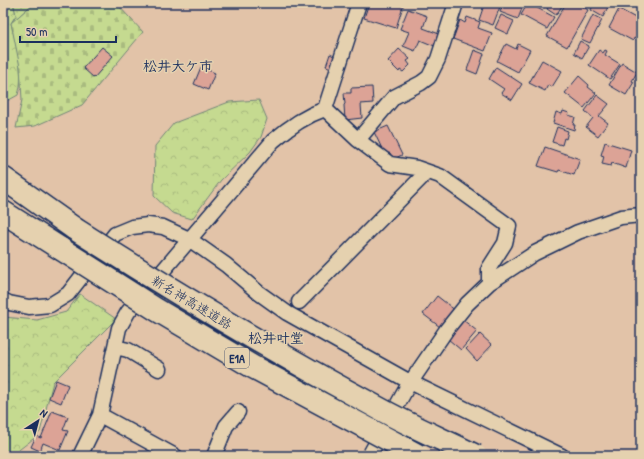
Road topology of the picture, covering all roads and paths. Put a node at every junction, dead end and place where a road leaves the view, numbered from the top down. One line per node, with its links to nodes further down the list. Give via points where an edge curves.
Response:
1 (360, 3): 3 (street)
2 (456, 3): 4 (street, via 438,59 429,77 394,97)
3 (325, 109): 4 (street); 9 (street, via 287,129 273,142)
4 (358, 140): 5 (street, via 390,164 418,168)
5 (427, 172): 10 (street, via 440,176 509,226 505,243 489,268); 12 (street)
6 (3, 178): 23 (highway, 新名神高速道路 / E1A, bridge, via 75,229 167,288 382,410)
7 (3, 212): 22 (highway, 新名神高速道路 / E1A, bridge, via 157,310 253,367)
8 (641, 215): 10 (street, via 621,217 578,232 535,252)
9 (189, 239): 11 (street, via 162,227 132,227 115,234 68,294 50,305 29,307); 13 (street, via 128,312 119,328); 15 (street, via 287,313)
10 (489, 283): 15 (street, via 447,329)
11 (3, 300)
12 (299, 302)
13 (115, 348): 14 (street, via 128,350); 17 (street)
14 (159, 369)
15 (410, 382): 21 (street); 24 (street)
16 (238, 412): 20 (street, via 226,426)
17 (100, 415): 18 (street); 19 (street)
18 (80, 456)
19 (175, 456)
20 (214, 456)
21 (369, 456)
22 (419, 456)
23 (476, 456)
24 (562, 456)

